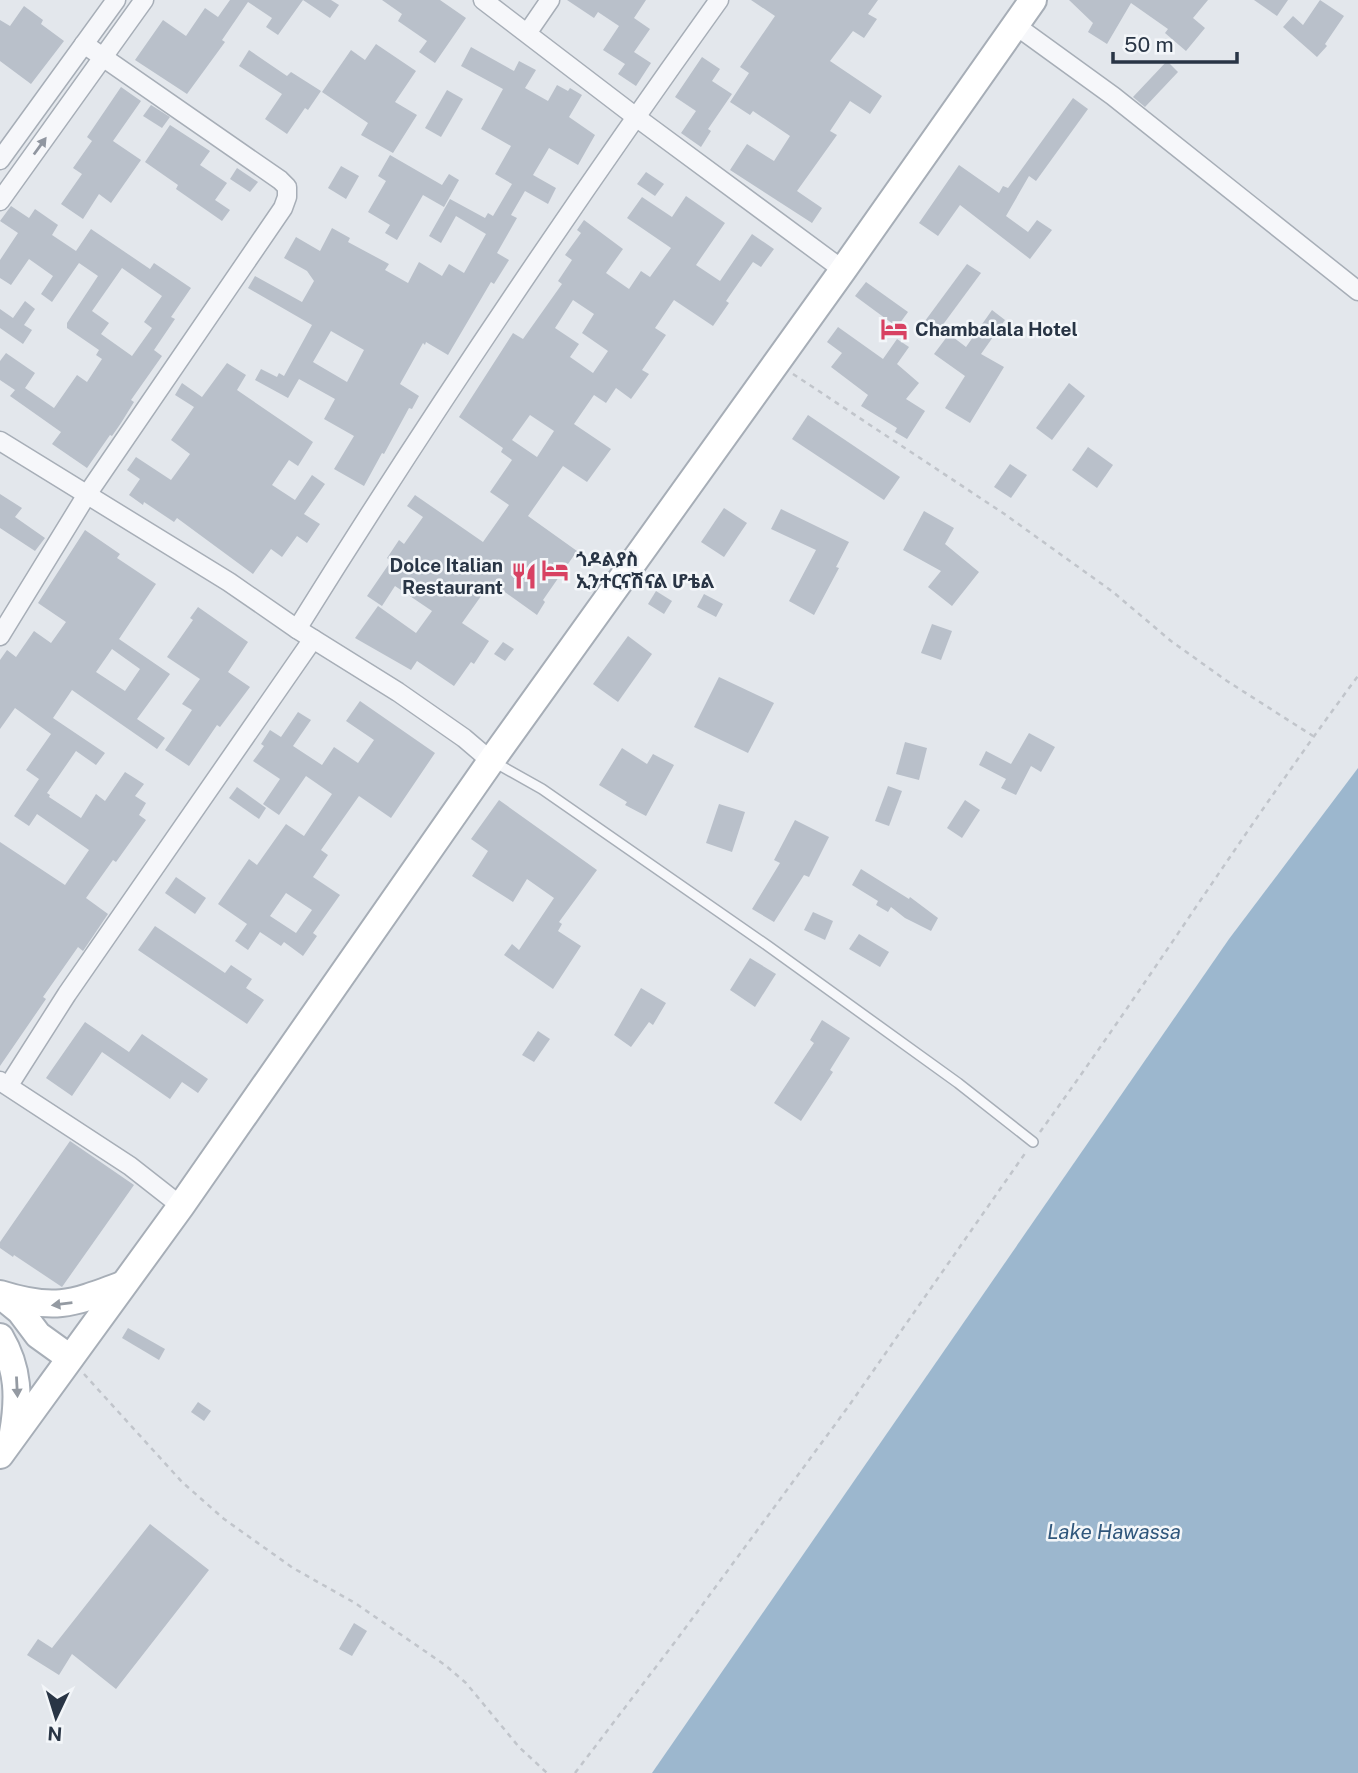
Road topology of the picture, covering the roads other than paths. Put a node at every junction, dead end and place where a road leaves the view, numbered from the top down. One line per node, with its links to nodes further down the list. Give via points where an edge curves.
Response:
1 (116, 0): 9 (street)
2 (144, 0): 10 (street)
3 (483, 0): 8 (street)
4 (550, 0): 8 (street)
5 (719, 0): 11 (street)
6 (1032, 0): 7 (main road)
7 (1014, 25): 14 (main road); 15 (street, via 1113,96)
8 (528, 32): 11 (street)
9 (84, 44): 10 (street); 12 (street)
10 (104, 58): 13 (street, one-way to 10); 17 (street, via 280,180 287,197)
11 (636, 117): 14 (street); 18 (street, via 392,477)
12 (0, 160)
13 (0, 201)
14 (843, 270): 21 (main road)
15 (1358, 291)
16 (0, 441): 17 (street)
17 (86, 496): 18 (street, via 229,582); 19 (street)
18 (297, 629): 20 (street)
19 (0, 636)
20 (313, 639): 21 (street, via 398,692); 22 (street)
21 (491, 761): 23 (lane, via 542,789 768,946); 24 (main road)
22 (4, 1083): 24 (street, via 130,1166)
23 (1032, 1142)
24 (181, 1206): 25 (main road)
25 (122, 1285): 26 (main road, one-way to 26, via 84,1300 58,1304 35,1304); 30 (main road)
26 (0, 1294): 28 (main road)
27 (0, 1326): 28 (main road)
28 (38, 1335): 30 (main road)
29 (0, 1337): 31 (main road, one-way to 31, via 16,1375 18,1402)
30 (70, 1358): 31 (main road)
31 (6, 1447)

